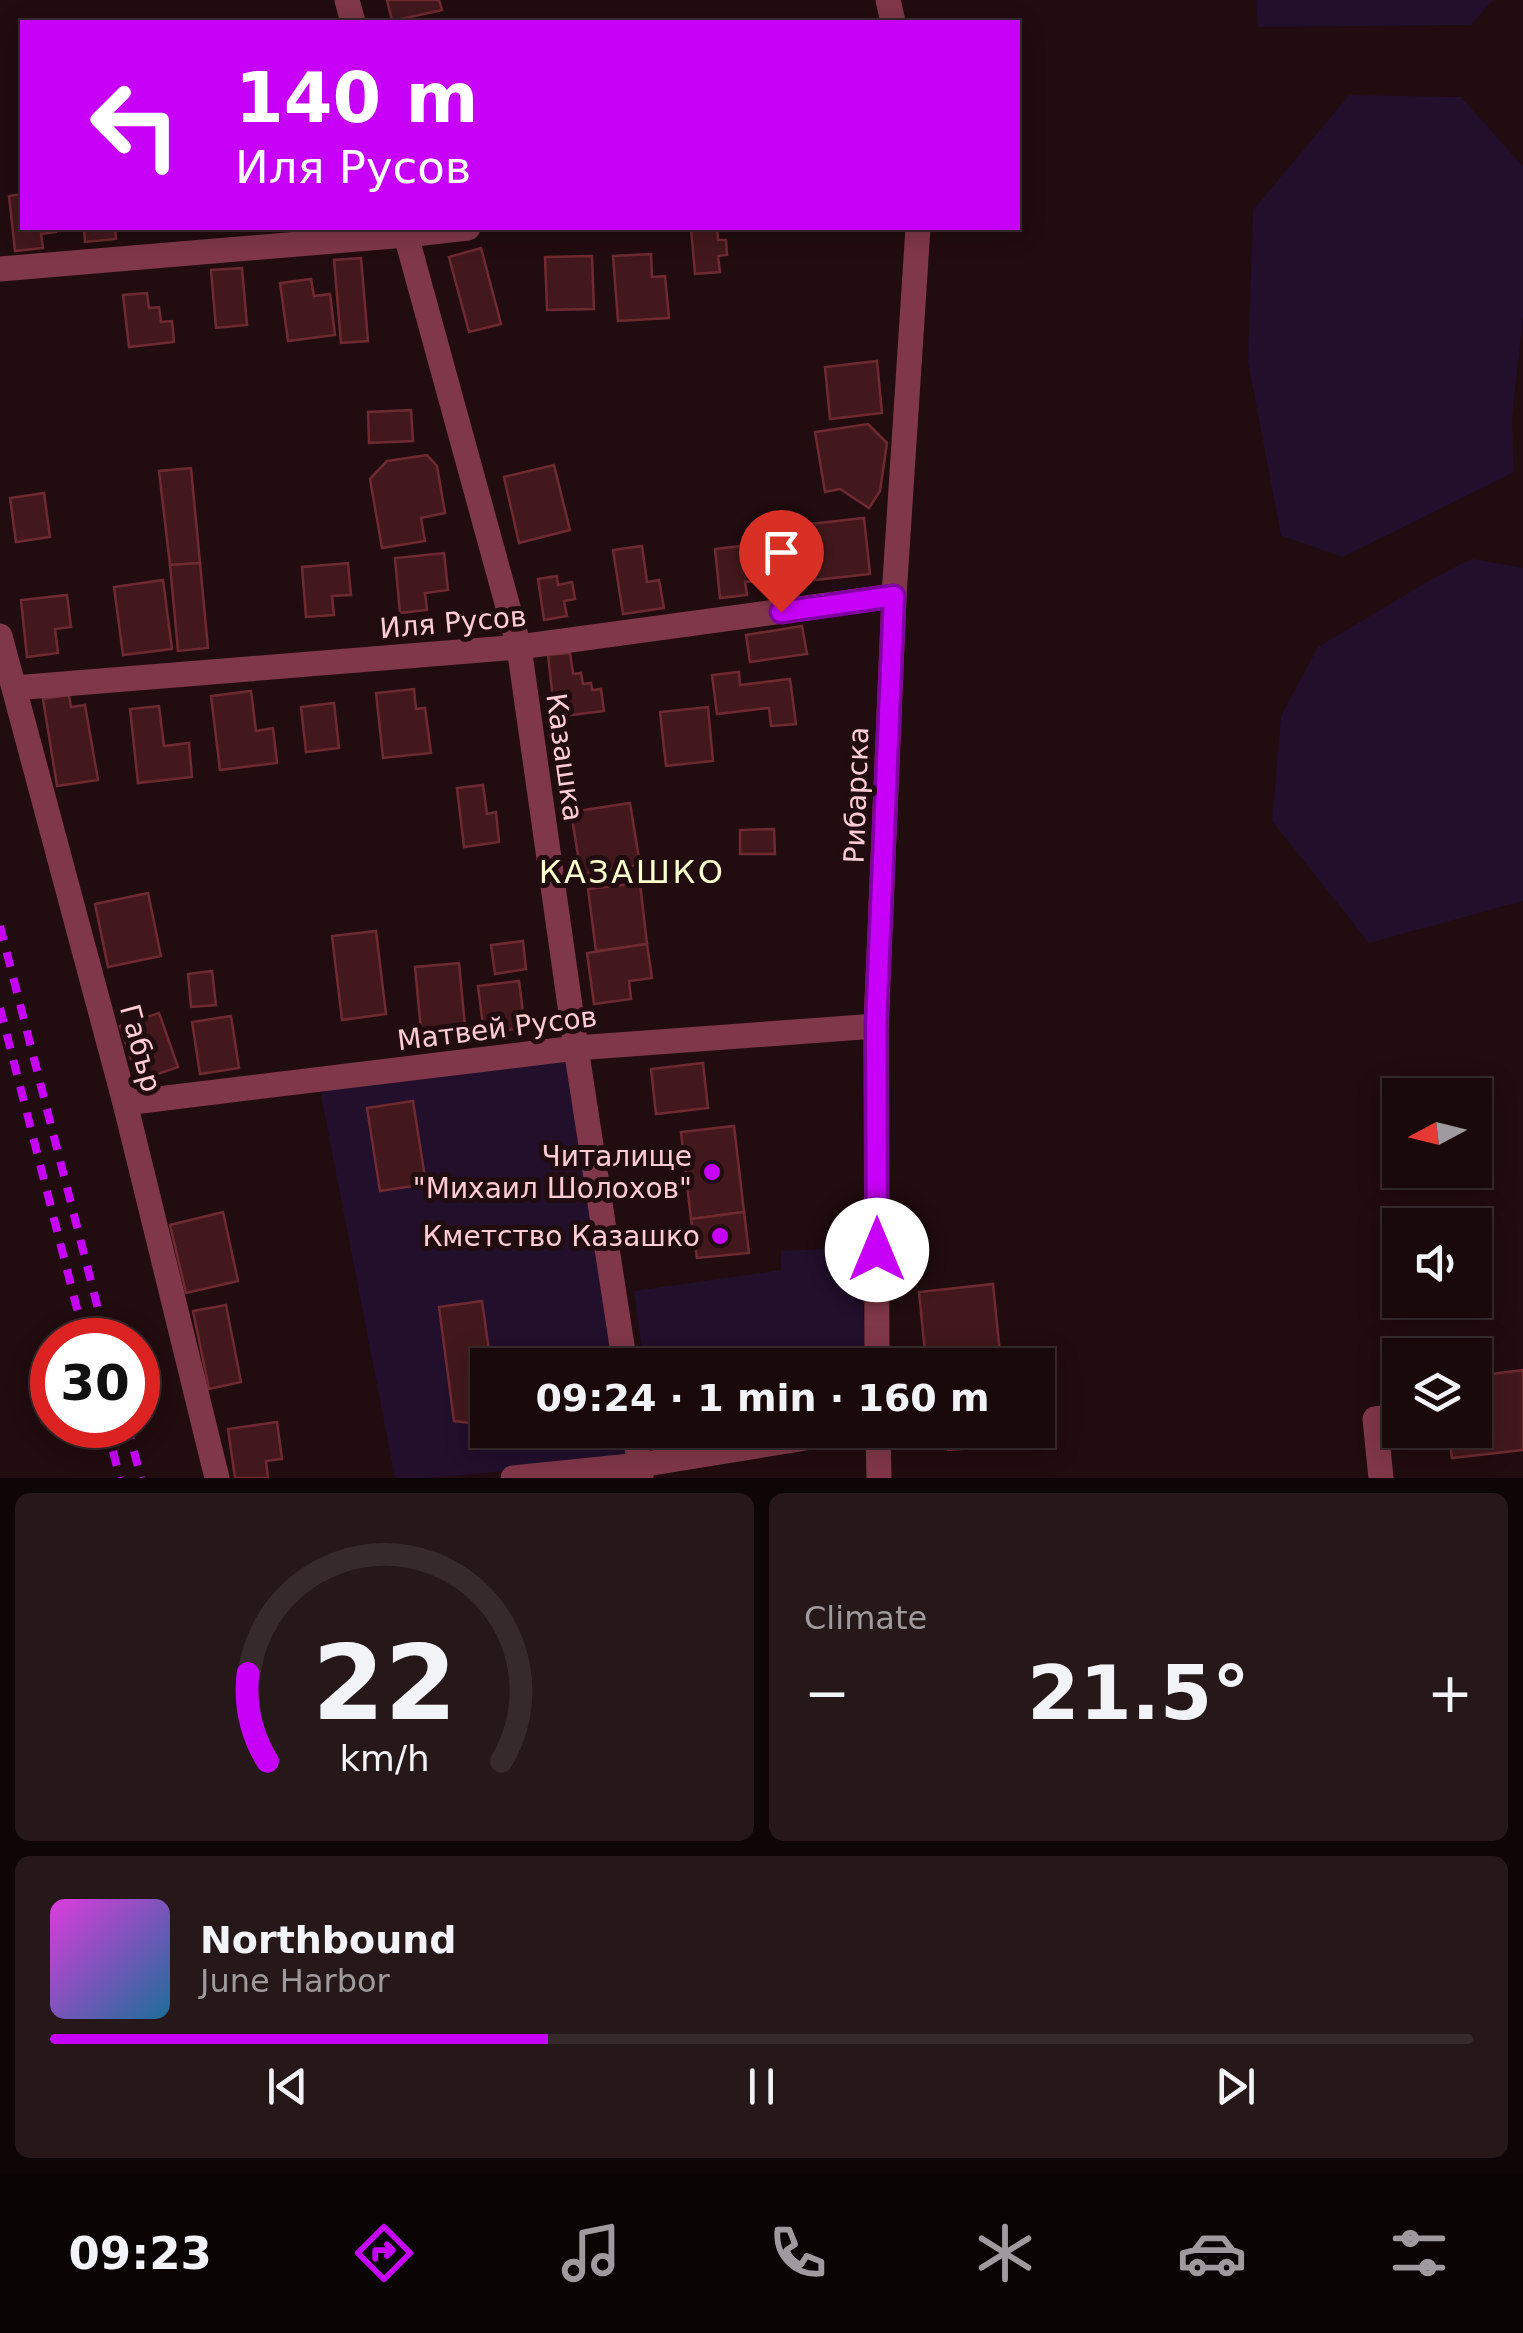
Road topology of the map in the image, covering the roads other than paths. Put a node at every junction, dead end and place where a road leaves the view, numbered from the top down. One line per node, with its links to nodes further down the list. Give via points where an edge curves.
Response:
1 (918, 230): 4 (street, Рибарска)
2 (405, 231): 3 (street); 6 (street, Казашка)
3 (0, 270)
4 (894, 596): 6 (street, Иля Русов); 8 (street, Рибарска)
5 (0, 636): 7 (street, Габър)
6 (519, 647): 7 (street, Иля Русов); 9 (street, Казашка)
7 (14, 688): 10 (street, Габър)
8 (876, 1026): 9 (street, Матвей Русов); 12 (street, Рибарска)
9 (576, 1048): 10 (street, Матвей Русов); 11 (street, Казашка)
10 (125, 1104): 17 (street, Габър)
11 (623, 1348)
12 (877, 1348)
13 (1382, 1417): 20 (street, via 1375,1418)
14 (761, 1448): 16 (street)
15 (878, 1448): 19 (street)
16 (641, 1471): 18 (street)
17 (217, 1478)
18 (513, 1478)
19 (878, 1478)
20 (1381, 1478)

